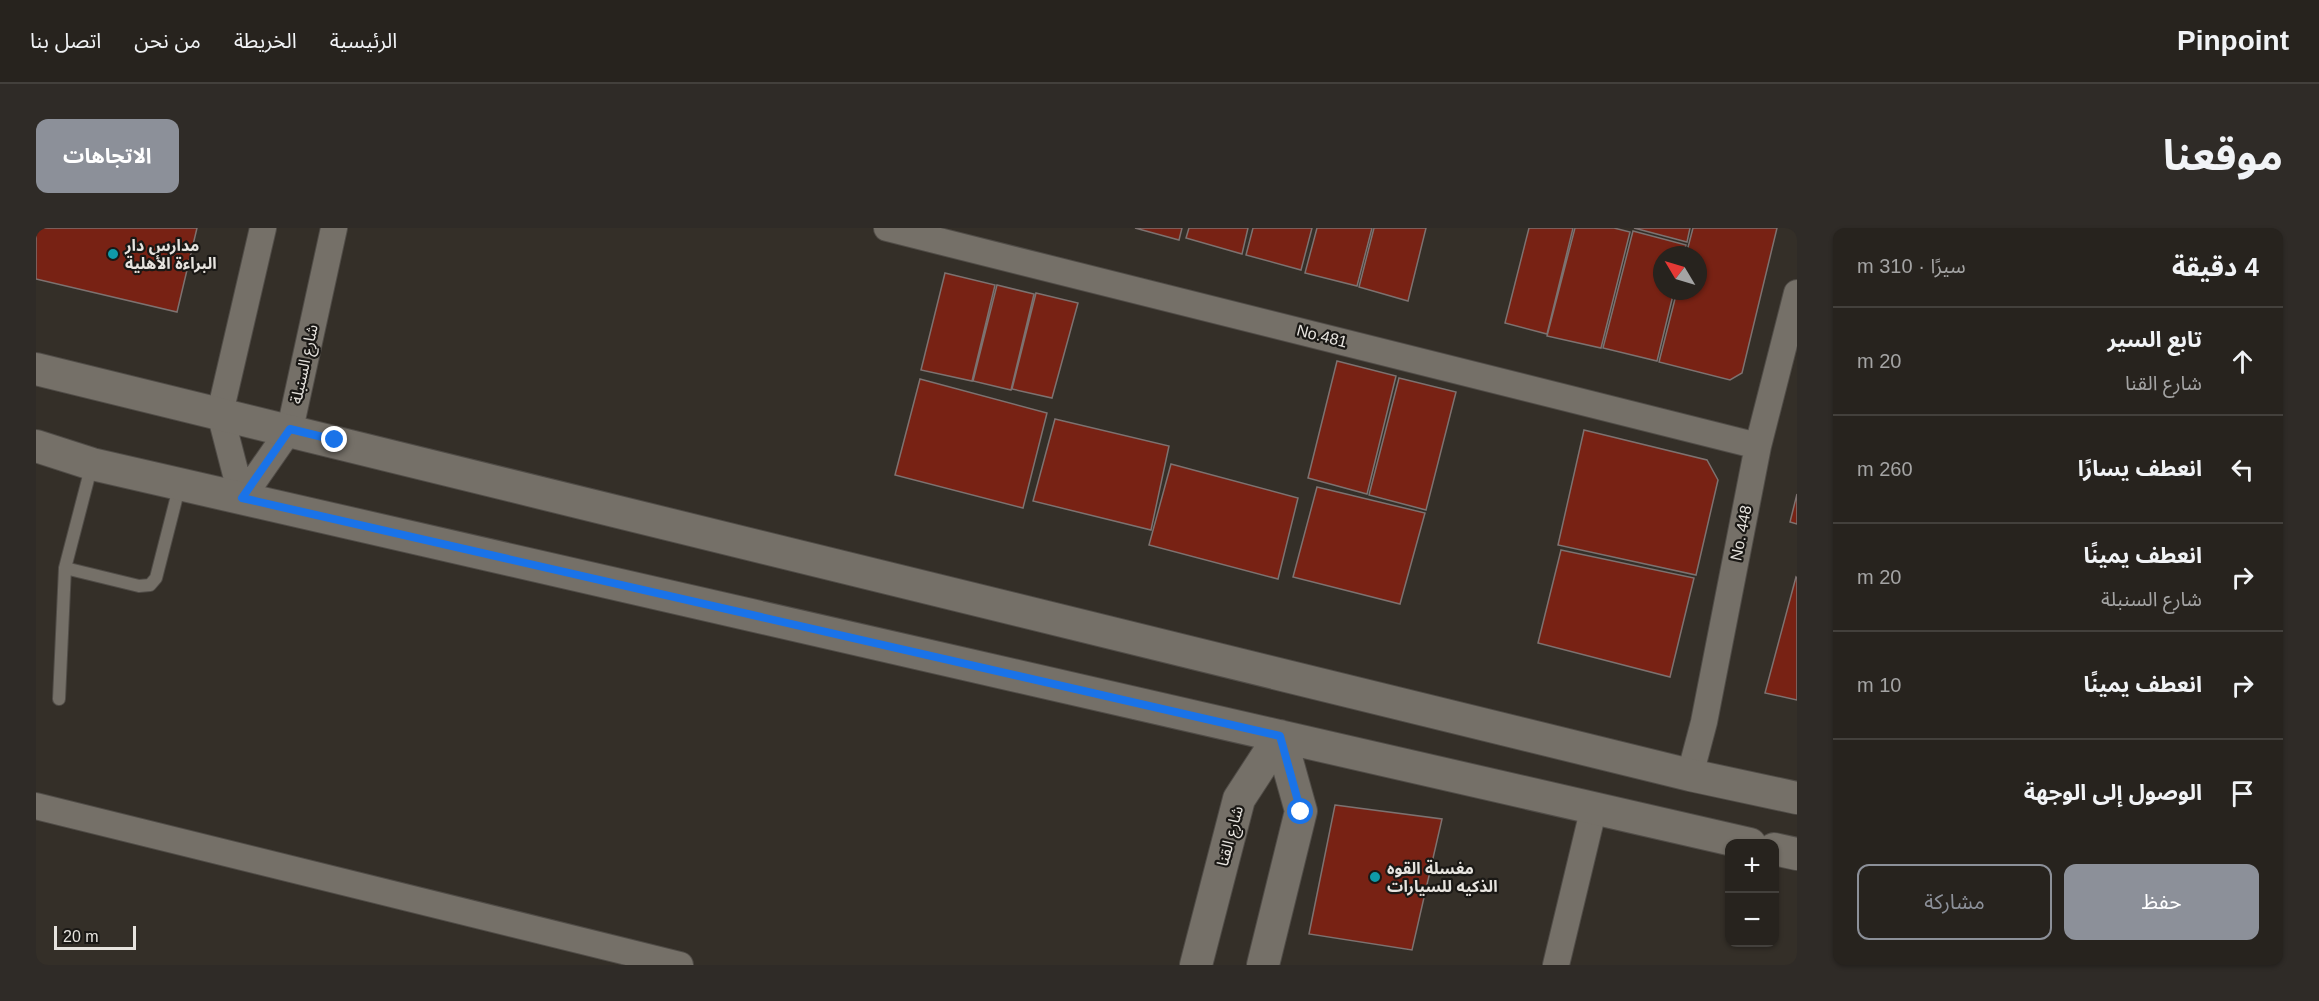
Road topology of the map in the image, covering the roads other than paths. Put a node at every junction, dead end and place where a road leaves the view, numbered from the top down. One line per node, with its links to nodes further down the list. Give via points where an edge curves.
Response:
1 (263, 228): 7 (street)
2 (334, 228): 8 (street, شارع السنبلة)
3 (887, 228): 4 (street, No.481)
4 (935, 233): 10 (street, No.481)
5 (1797, 293): 10 (street, No. 448)
6 (36, 369): 7 (street)
7 (220, 412): 8 (street); 13 (street)
8 (290, 429): 13 (street, شارع السنبلة); 17 (street)
9 (36, 446): 11 (street)
10 (1758, 446): 17 (street, No. 448)
11 (92, 464): 12 (street); 14 (lane)
12 (180, 482): 13 (street); 14 (lane, via 156,578 150,585)
13 (242, 498): 16 (street)
14 (65, 568): 15 (lane)
15 (59, 699)
16 (1280, 736): 20 (street); 25 (street, شارع القنا, via 1239,799); 26 (street, via 1301,812)
17 (1690, 775): 18 (street)
18 (1797, 798)
19 (36, 806): 24 (street)
20 (1594, 807): 21 (street); 27 (street)
21 (1733, 839)
22 (1779, 850): 23 (street)
23 (1797, 854)
24 (680, 965)
25 (1196, 965)
26 (1263, 965)
27 (1556, 965)

